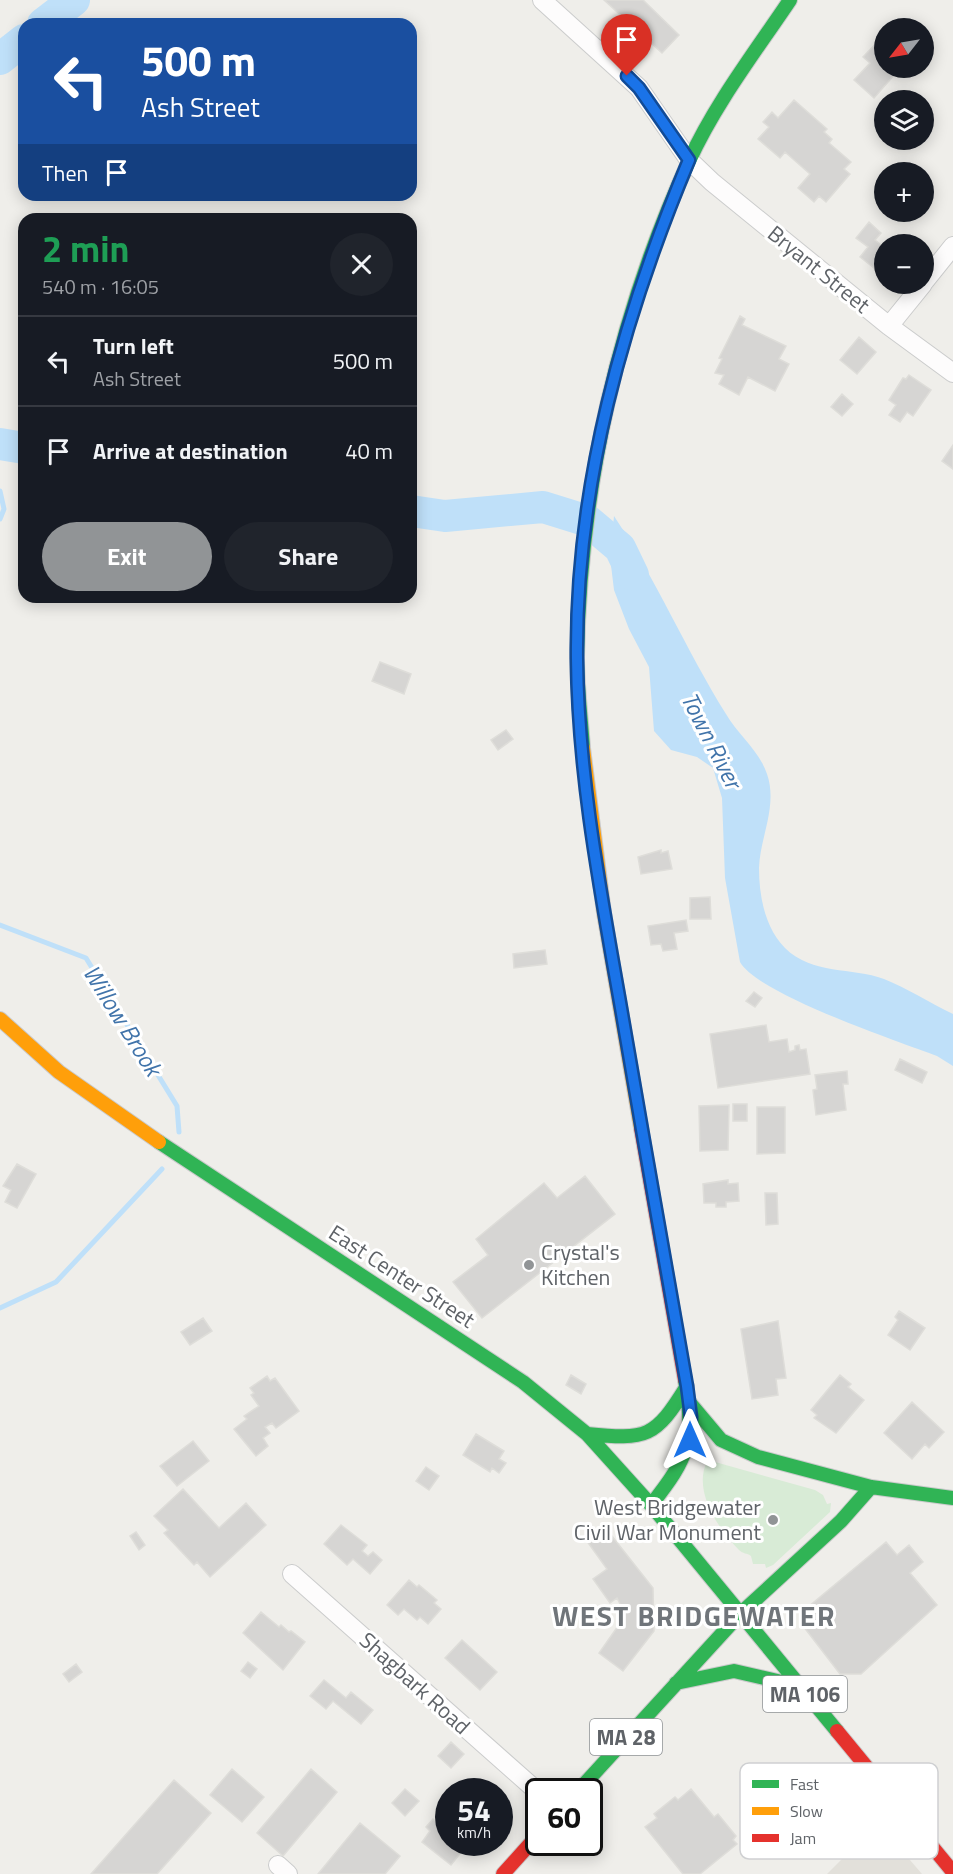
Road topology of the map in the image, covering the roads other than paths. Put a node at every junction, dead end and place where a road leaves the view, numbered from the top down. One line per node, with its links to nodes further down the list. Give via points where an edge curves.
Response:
1 (542, 0): 3 (street, Bryant Street, via 639,88)
2 (790, 0): 3 (main road, via 735,80)
3 (689, 160): 7 (street, Bryant Street); 10 (main road, via 637,294 609,391 581,564 577,660 585,769 604,913)
4 (953, 246): 5 (street)
5 (934, 270)
6 (915, 294): 7 (street)
7 (889, 326): 8 (street, Bryant Street)
8 (953, 373)
9 (0, 1019): 12 (main road, East Center Street, via 84,1091 503,1367)
10 (687, 1386): 11 (main road); 12 (main road, via 669,1416 648,1434 625,1438)
11 (689, 1402): 13 (main road, via 717,1437 739,1449); 15 (main road, via 692,1432 686,1454)
12 (587, 1434): 15 (main road, East Center Street)
13 (871, 1487): 14 (main road); 17 (main road, via 841,1521)
14 (953, 1498)
15 (651, 1505): 17 (main road, East Center Street)
16 (292, 1574): 22 (street, Shagbark Road)
17 (740, 1614): 18 (main road, MA 28); 19 (main road, MA 106)
18 (675, 1684): 19 (main road, via 734,1671); 21 (main road, MA 28)
19 (799, 1686): 20 (main road, MA 106)
20 (863, 1763)
21 (590, 1778)
22 (525, 1780)
23 (525, 1849): 26 (main road)
24 (938, 1854): 25 (main road, MA 106)
25 (953, 1872)
26 (503, 1874)

